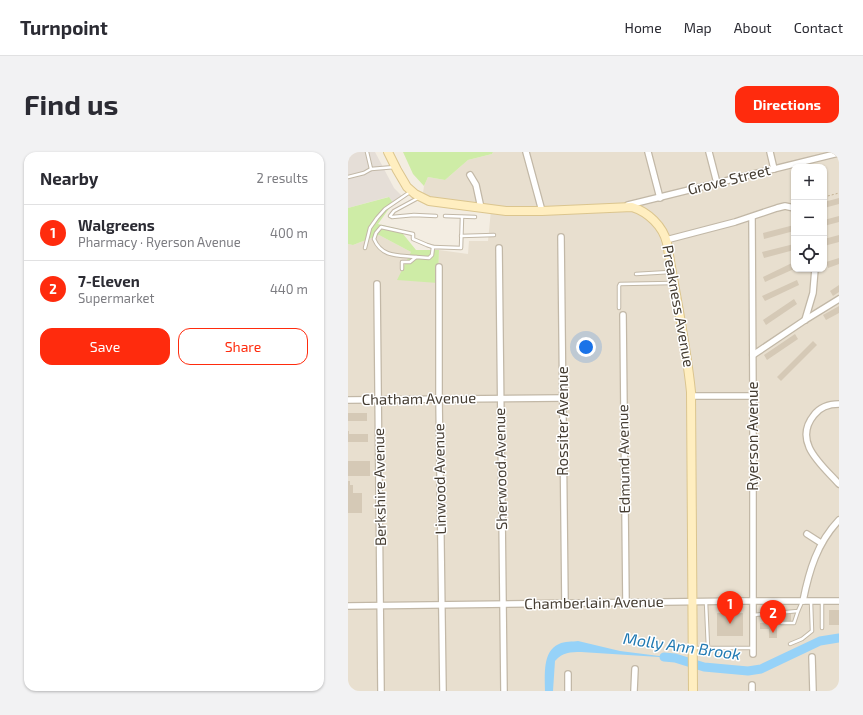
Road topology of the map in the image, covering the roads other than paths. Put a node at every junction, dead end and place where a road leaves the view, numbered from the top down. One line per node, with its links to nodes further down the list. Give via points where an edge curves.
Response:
1 (367, 152): 10 (lane)
2 (388, 152): 9 (main road, Preakness Avenue)
3 (526, 152): 21 (street)
4 (648, 152): 17 (street)
5 (709, 152): 14 (street)
6 (770, 152): 11 (street)
7 (832, 153): 8 (street, Grove Street); 11 (street, Grove Street)
8 (839, 153)
9 (395, 167): 10 (lane); 15 (main road, Preakness Avenue)
10 (371, 169): 13 (lane, via 364,174)
11 (774, 169): 14 (street, Grove Street)
12 (470, 174): 20 (street, via 476,185)
13 (348, 178)
14 (717, 183): 17 (street, Grove Street)
15 (411, 191): 16 (main road, Preakness Avenue); 32 (lane, via 390,205 377,218 370,228)
16 (420, 197): 20 (main road, Preakness Avenue, via 429,201); 22 (lane, via 394,211 390,216)
17 (660, 198): 18 (street, Grove Street)
18 (620, 207): 21 (main road, Preakness Avenue); 30 (main road, Preakness Avenue, via 632,207 648,215 657,224)
19 (791, 207): 26 (street, via 785,206)
20 (481, 208): 21 (main road, Preakness Avenue)
21 (542, 211)
22 (436, 216)
23 (445, 216): 24 (lane)
24 (462, 217): 25 (lane); 28 (lane)
25 (475, 217)
26 (752, 217): 30 (street); 46 (street, Ryerson Avenue)
27 (494, 235): 28 (lane)
28 (461, 236): 31 (lane, via 461,248)
29 (561, 237): 50 (street, Rossiter Avenue)
30 (666, 240): 37 (main road, Preakness Avenue)
31 (433, 246): 34 (lane, via 429,258); 34 (lane, via 413,239 413,234 381,227 376,233 374,239 377,246 387,254)
32 (365, 248)
33 (500, 248): 49 (street, Sherwood Avenue)
34 (416, 257): 36 (lane, via 410,262 402,262)
35 (439, 267): 51 (street, Linwood Avenue)
36 (402, 269)
37 (672, 272): 39 (lane); 40 (main road, Preakness Avenue)
38 (815, 272): 45 (street, via 813,293)
39 (636, 274)
40 (674, 282): 43 (lane, via 620,284); 47 (main road, Preakness Avenue)
41 (377, 284): 53 (street, Berkshire Avenue)
42 (839, 299): 45 (street)
43 (619, 308)
44 (623, 315): 67 (street, Edmund Avenue)
45 (805, 320): 46 (street)
46 (753, 355): 48 (street, Ryerson Avenue)
47 (691, 396): 48 (street); 65 (main road, Preakness Avenue)
48 (753, 396): 60 (street, Ryerson Avenue)
49 (501, 398): 50 (street, Chatham Avenue); 51 (street, Chatham Avenue); 70 (street, Sherwood Avenue)
50 (563, 398): 68 (street, Rossiter Avenue)
51 (439, 399): 53 (street, Chatham Avenue); 69 (street, Linwood Avenue)
52 (348, 400): 53 (street, Chatham Avenue)
53 (378, 400): 72 (street, Berkshire Avenue)
54 (839, 404): 55 (street, via 827,405 816,412 808,425 806,438 815,457)
55 (839, 484)
56 (839, 520): 58 (street)
57 (807, 534): 58 (street)
58 (821, 543): 62 (street)
59 (706, 601): 60 (street, Chamberlain Avenue); 65 (street, Chamberlain Avenue); 80 (lane)
60 (753, 601): 61 (street, Chamberlain Avenue); 76 (street, Ryerson Avenue)
61 (769, 601): 62 (street, Chamberlain Avenue); 75 (lane)
62 (803, 601): 63 (street, Chamberlain Avenue); 73 (lane)
63 (811, 601): 66 (street, Chamberlain Avenue); 78 (lane, via 812,631)
64 (839, 601): 66 (street, Chamberlain Avenue)
65 (692, 602): 67 (street, Chamberlain Avenue); 79 (main road, Preakness Avenue)
66 (822, 602): 77 (lane)
67 (626, 603): 68 (street, Chamberlain Avenue)
68 (565, 604): 70 (street, Chamberlain Avenue)
69 (442, 605): 70 (street, Chamberlain Avenue); 72 (street, Chamberlain Avenue); 86 (street, Linwood Avenue)
70 (503, 605): 87 (street, Sherwood Avenue)
71 (348, 606): 72 (street, Chamberlain Avenue)
72 (380, 606): 85 (street, Berkshire Avenue)
73 (798, 611): 74 (lane); 74 (lane, via 794,623 781,623)
74 (781, 612): 75 (lane)
75 (769, 613): 76 (lane)
76 (753, 615): 81 (street, Ryerson Avenue)
77 (822, 628)
78 (790, 644)
79 (693, 648): 80 (lane); 90 (main road, Preakness Avenue)
80 (708, 648): 81 (lane)
81 (753, 651)
82 (812, 658): 91 (street)
83 (635, 669): 89 (street)
84 (568, 674): 88 (street)
85 (381, 691)
86 (443, 691)
87 (504, 691)
88 (568, 691)
89 (634, 691)
90 (693, 691)
91 (812, 691)

